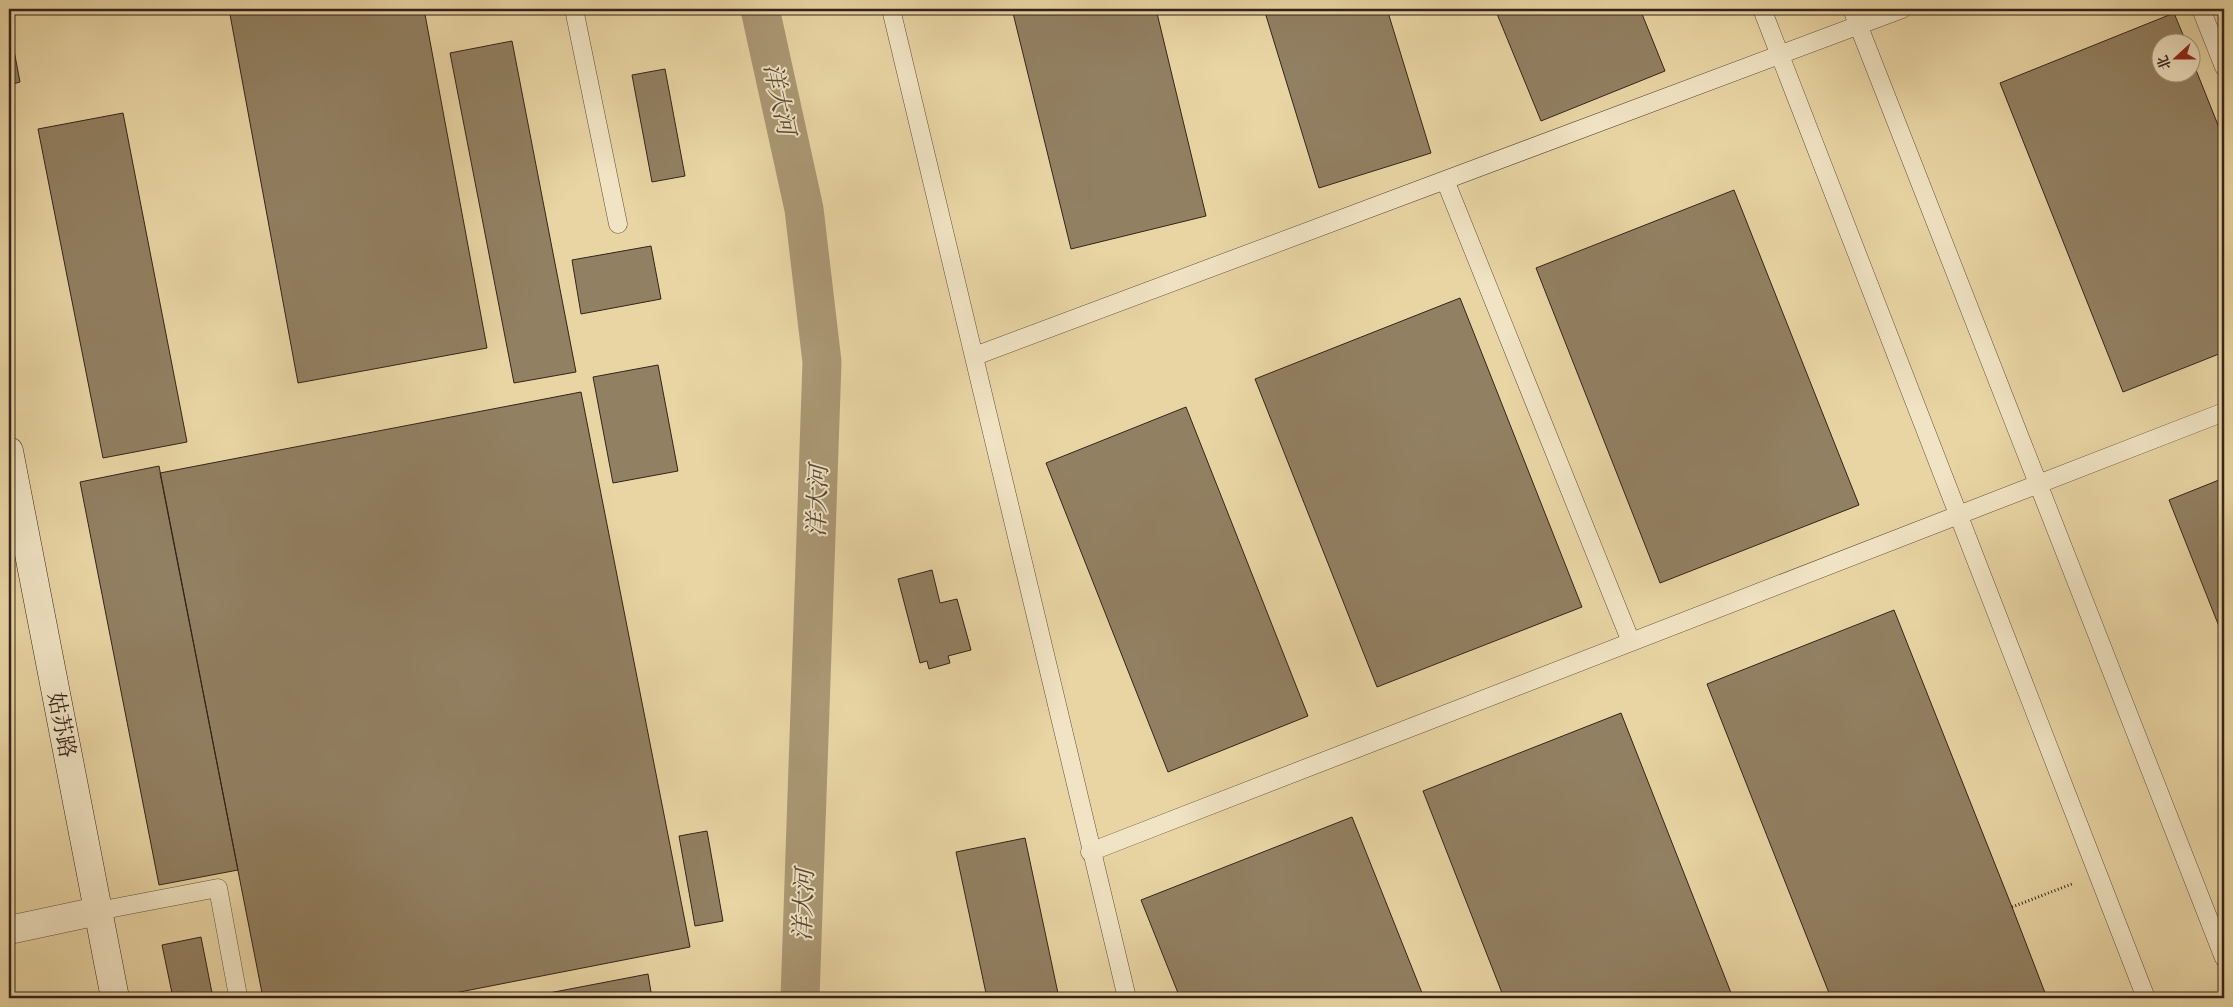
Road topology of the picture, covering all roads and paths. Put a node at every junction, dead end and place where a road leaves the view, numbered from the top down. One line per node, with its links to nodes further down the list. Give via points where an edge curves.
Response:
1 (574, 9): 10 (lane)
2 (891, 9): 11 (lane)
3 (1762, 9): 7 (lane)
4 (1902, 9): 6 (lane)
5 (2201, 9): 8 (lane)
6 (1855, 17): 7 (lane); 14 (lane)
7 (1780, 54): 9 (lane); 15 (lane)
8 (2224, 67)
9 (1445, 180): 11 (lane); 16 (lane)
10 (618, 224)
11 (975, 356): 17 (lane)
12 (2224, 412): 14 (lane)
13 (9, 452): 20 (street, 姑苏路)
14 (2038, 484): 15 (lane); 22 (lane)
15 (1958, 515): 16 (lane); 18 (lane)
16 (1631, 642): 17 (lane)
17 (1090, 852): 25 (lane)
18 (2098, 874): 19 (path); 26 (lane)
19 (2012, 907)
20 (98, 911): 21 (street); 23 (lane, via 218,888); 24 (street, 姑苏路)
21 (9, 930)
22 (2224, 958)
23 (238, 996)
24 (115, 998)
25 (1127, 998)
26 (2146, 998)

